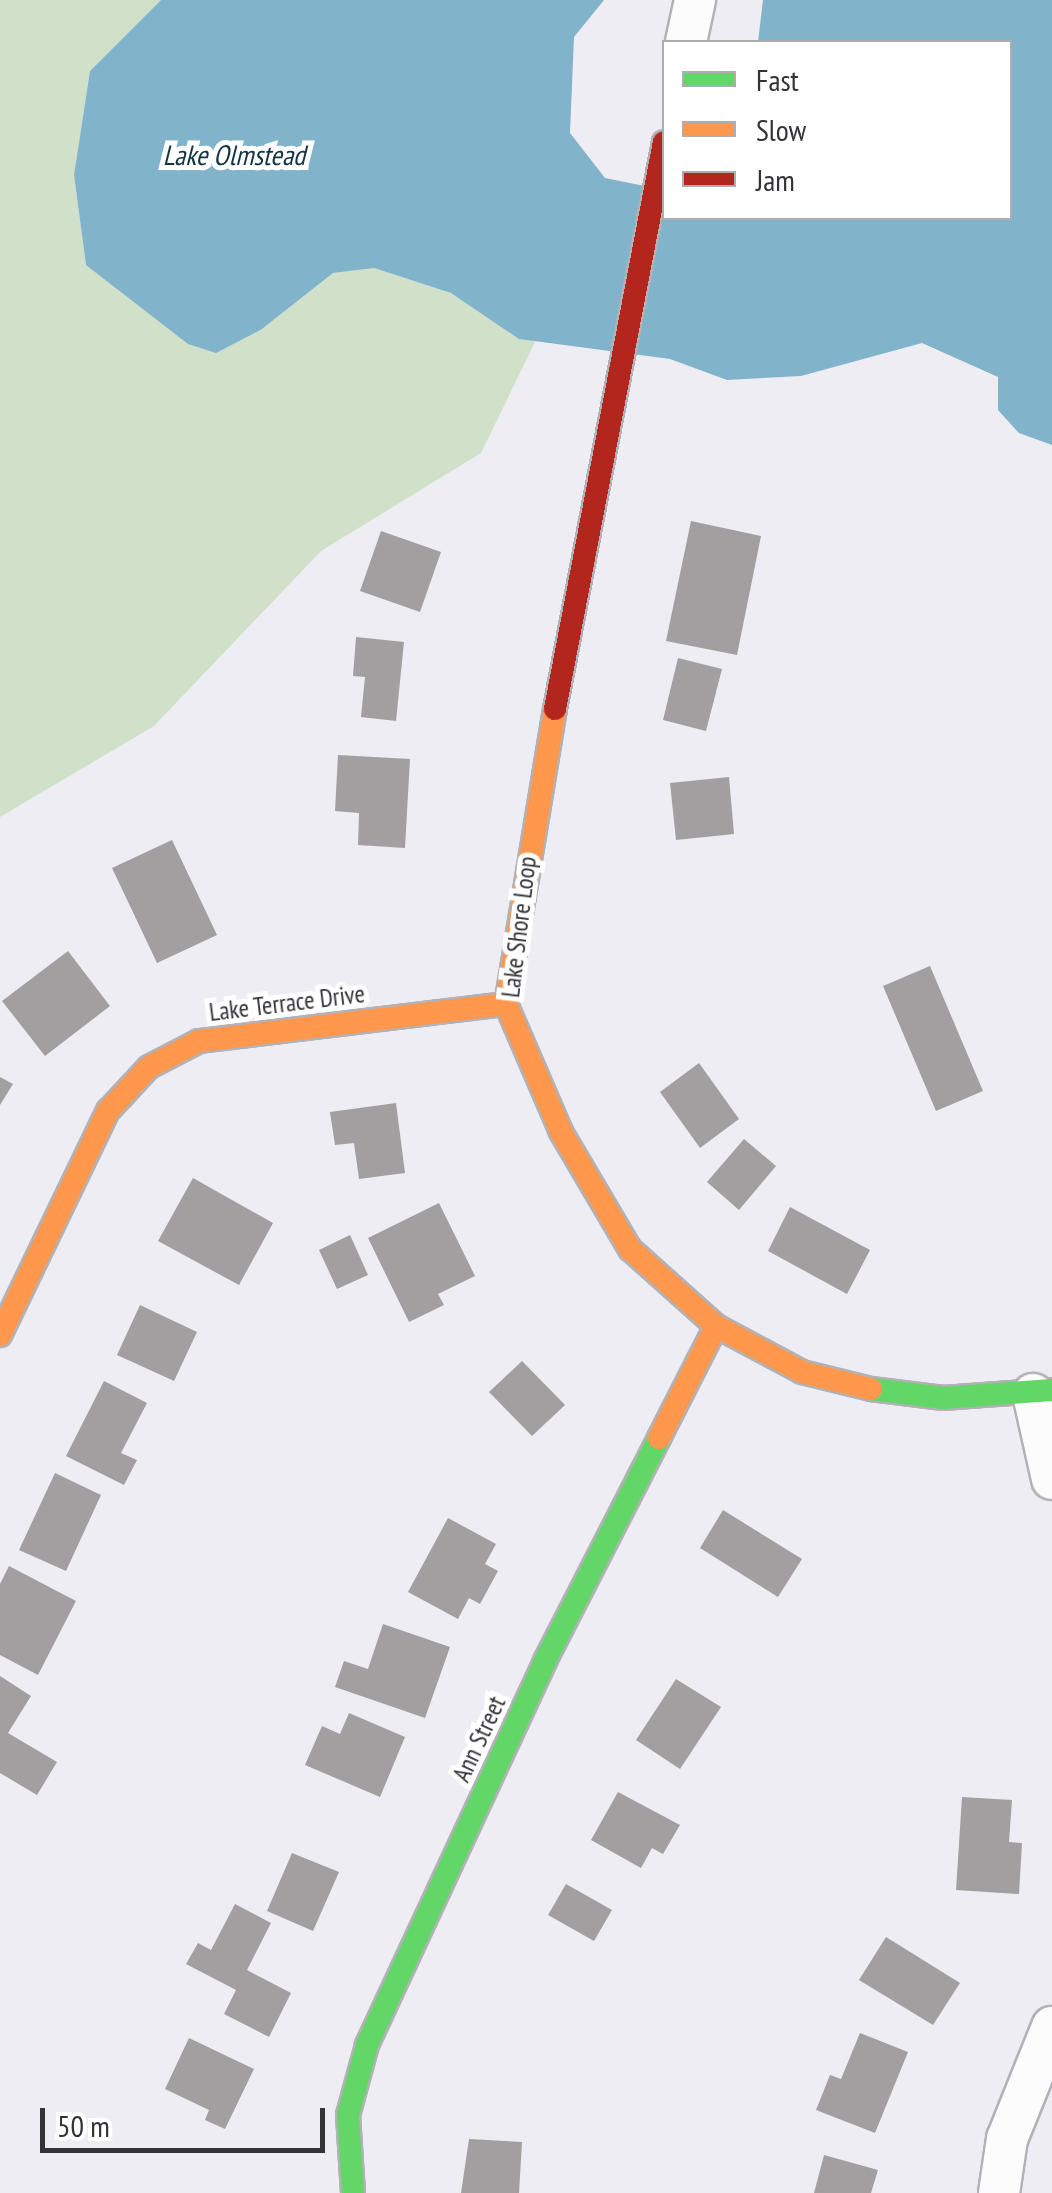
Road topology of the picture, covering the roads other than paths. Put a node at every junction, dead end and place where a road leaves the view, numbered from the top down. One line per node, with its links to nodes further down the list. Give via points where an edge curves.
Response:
1 (695, 0): 2 (street)
2 (686, 40)
3 (662, 152): 4 (street, Lake Shore Loop, via 537,800)
4 (506, 1004): 5 (street, Lake Shore Loop, via 560,1132 630,1249); 6 (street, Lake Terrace Drive, via 199,1041 149,1067 108,1111)
5 (716, 1326): 7 (street, Lake Shore Loop, via 802,1372 878,1391 943,1398); 10 (street, Ann Street, via 545,1661 367,2045 348,2115)
6 (0, 1335)
7 (1042, 1392): 8 (street)
8 (1052, 1479)
9 (1052, 2027): 11 (street, via 1008,2139)
10 (353, 2193)
11 (999, 2193)

